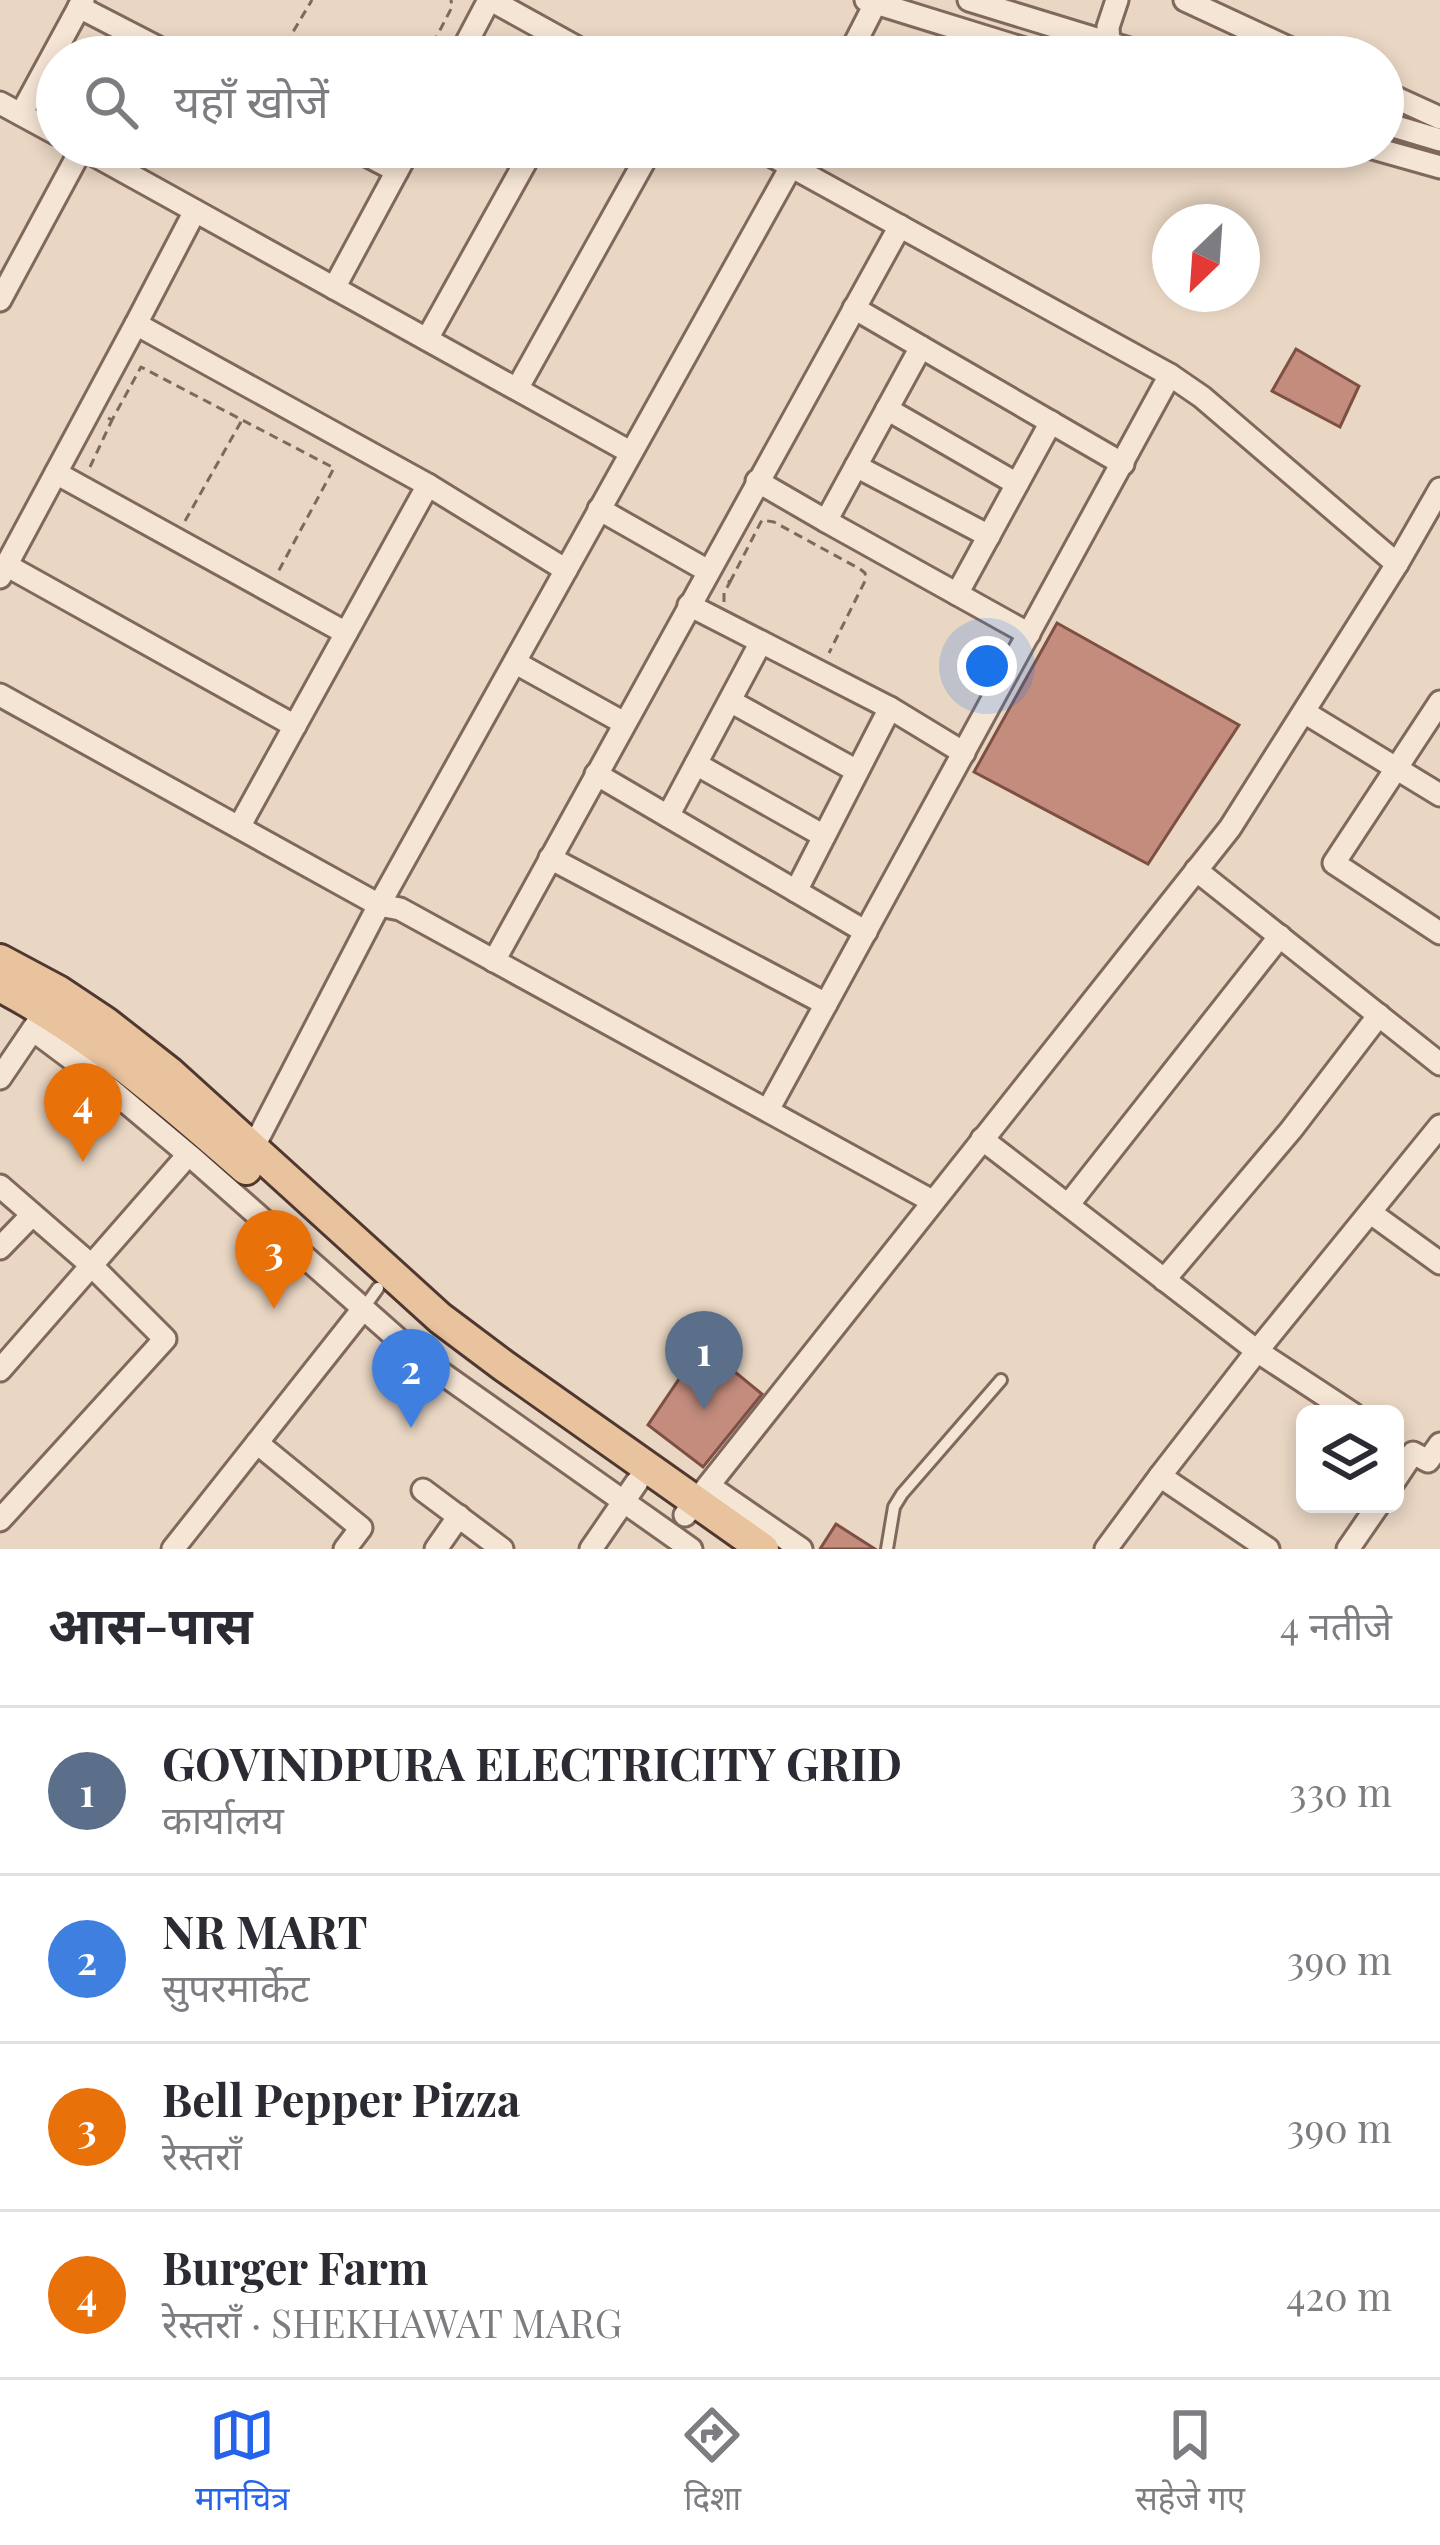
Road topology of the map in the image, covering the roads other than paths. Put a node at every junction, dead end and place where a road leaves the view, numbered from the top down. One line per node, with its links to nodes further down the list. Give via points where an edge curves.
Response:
1 (490, 0): 10 (street); 11 (street)
2 (969, 0): 7 (street)
3 (1117, 0): 15 (street)
4 (1185, 0): 16 (street)
5 (870, 2): 12 (street); 13 (street)
6 (81, 3): 8 (street); 9 (street)
7 (1010, 6): 14 (street)
8 (63, 36)
9 (139, 36)
10 (470, 36)
11 (553, 36)
12 (856, 36)
13 (981, 36)
14 (1090, 36)
15 (1109, 36)
16 (1263, 36)
17 (36, 86): 20 (street)
18 (1404, 102): 21 (street)
19 (0, 103): 20 (street)
20 (21, 114): 22 (street)
21 (1440, 118)
22 (36, 122)
23 (1404, 129): 24 (street)
24 (1440, 140)
25 (1404, 157): 26 (street)
26 (1440, 167)
27 (68, 168): 38 (street)
28 (118, 168): 36 (street)
29 (392, 168): 35 (street)
30 (400, 168): 35 (street)
31 (522, 168): 43 (street)
32 (640, 168): 46 (street)
33 (790, 168): 49 (street)
34 (813, 168): 37 (street)
35 (398, 171): 39 (street)
36 (195, 211): 39 (street); 42 (street)
37 (900, 226): 41 (street); 45 (street)
38 (9, 260): 40 (street)
39 (334, 288): 43 (street)
40 (0, 300)
41 (854, 308): 44 (street); 53 (street)
42 (136, 324): 52 (street); 55 (street)
43 (427, 340): 46 (street)
44 (921, 347): 47 (street); 48 (street)
45 (1170, 375): 50 (street); 60 (street)
46 (517, 389): 49 (street)
47 (887, 410): 51 (street); 54 (street)
48 (1051, 422): 50 (street); 54 (street)
49 (630, 452): 57 (street)
50 (1123, 464): 67 (street)
51 (856, 466): 58 (street); 59 (street)
52 (56, 473): 62 (street); 66 (street)
53 (757, 482): 58 (street); 63 (street)
54 (1017, 484): 59 (street)
55 (428, 485): 61 (street); 66 (street)
56 (1440, 490): 60 (street)
57 (599, 509): 61 (street); 63 (street)
58 (826, 521): 64 (street)
59 (989, 536): 64 (street)
60 (1397, 564): 74 (street)
61 (566, 570): 69 (street)
62 (3, 571): 76 (street)
63 (708, 571): 65 (street)
64 (957, 594): 67 (street)
65 (688, 605): 68 (street); 75 (street)
66 (346, 633): 76 (street)
67 (1029, 634): 77 (street)
68 (761, 642): 71 (street); 73 (street)
69 (516, 663): 75 (street); 89 (street)
70 (0, 695): 84 (street)
71 (730, 701): 78 (street); 80 (street)
72 (1440, 702): 79 (street)
73 (890, 708): 77 (street); 80 (street)
74 (1304, 712): 79 (street); 87 (street)
75 (624, 722): 81 (street)
76 (295, 726): 84 (street)
77 (964, 753): 90 (street)
78 (696, 764): 83 (street); 85 (street)
79 (1397, 768): 82 (street); 91 (street, via 1334,863)
80 (857, 771): 85 (street)
81 (596, 774): 83 (street); 86 (street)
82 (1440, 795)
83 (668, 816): 88 (street)
84 (239, 827): 89 (street)
85 (824, 836): 88 (street)
86 (550, 858): 94 (street); 96 (street)
87 (1196, 870): 92 (street); 103 (street)
88 (796, 891): 90 (street)
89 (379, 905): 94 (street); 105 (street)
90 (866, 932): 96 (street)
91 (1440, 933)
92 (1280, 937): 98 (street); 108 (street)
93 (0, 960): 97 (main road)
94 (494, 961): 101 (street)
95 (0, 986): 97 (main road)
96 (826, 1004): 101 (street)
97 (46, 1010): 100 (street); 104 (main road, via 157,1090); 105 (main road, via 106,1022)
98 (1379, 1016): 99 (street); 114 (street)
99 (1440, 1064)
100 (0, 1078)
101 (768, 1110): 107 (street)
102 (1440, 1126): 109 (street)
103 (982, 1139): 107 (street); 108 (street)
104 (198, 1145): 113 (street); 115 (main road)
105 (254, 1148): 124 (main road, via 440,1318)
106 (0, 1186): 110 (street)
107 (932, 1201): 124 (street)
108 (1068, 1205): 114 (street)
109 (1370, 1213): 112 (street); 116 (street)
110 (32, 1215): 111 (street); 113 (street)
111 (0, 1248)
112 (1440, 1263)
113 (91, 1265): 117 (street); 127 (street, via 165,1339)
114 (1164, 1280): 116 (street)
115 (371, 1299): 120 (street); 123 (main road, via 446,1347)
116 (1257, 1351): 119 (street); 121 (street)
117 (0, 1370)
118 (1000, 1380): 138 (lane, via 902,1494)
119 (1339, 1405)
120 (257, 1443): 129 (street); 130 (street, via 361,1528)
121 (1160, 1476): 128 (street); 139 (street)
122 (423, 1490): 126 (street)
123 (631, 1492): 124 (main road); 133 (street); 134 (street)
124 (697, 1501): 135 (main road); 136 (main road); 137 (street)
125 (1372, 1513): 141 (street)
126 (459, 1516): 131 (street); 132 (street)
127 (0, 1520)
128 (1241, 1542): 140 (street)
129 (173, 1549)
130 (345, 1549)
131 (436, 1549)
132 (502, 1549)
133 (591, 1549)
134 (691, 1549)
135 (733, 1549)
136 (763, 1549)
137 (801, 1549)
138 (887, 1549)
139 (1106, 1549)
140 (1268, 1549)
141 (1348, 1549)

